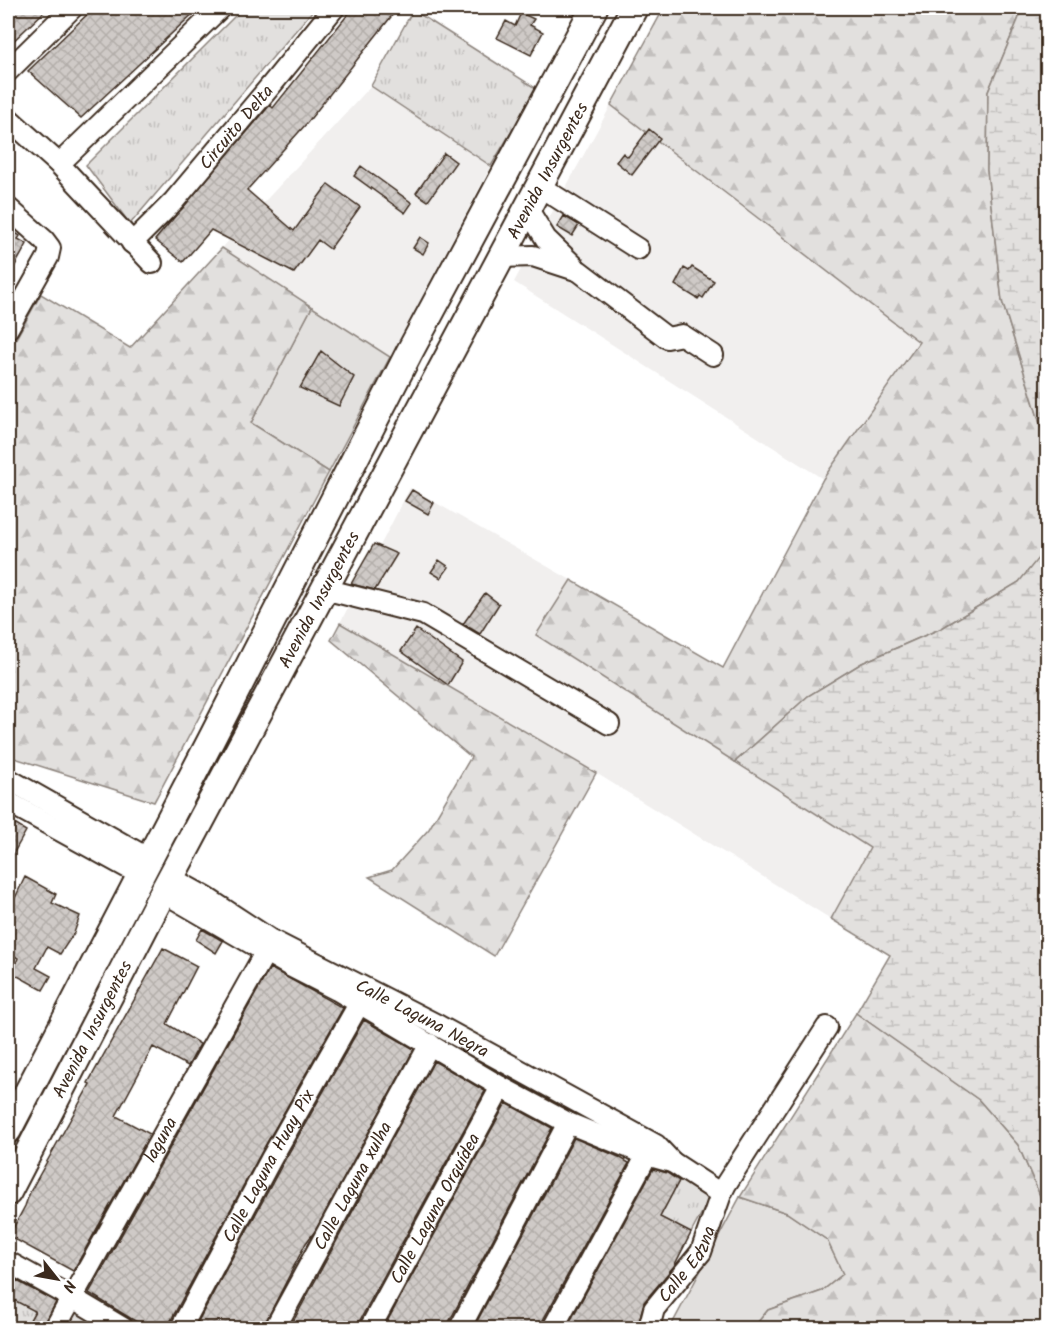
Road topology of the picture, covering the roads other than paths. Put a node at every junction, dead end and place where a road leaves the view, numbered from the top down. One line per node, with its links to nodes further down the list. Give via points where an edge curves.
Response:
1 (72, 8): 6 (street)
2 (220, 8): 10 (street)
3 (334, 8): 14 (street, Circuito Delta, via 174,201)
4 (594, 8): 7 (main road, Avenida Insurgentes)
5 (634, 8): 8 (main road, Avenida Insurgentes)
6 (8, 71)
7 (548, 94): 8 (main road); 21 (main road, Avenida Insurgentes)
8 (579, 111): 11 (main road, Avenida Insurgentes)
9 (8, 118): 10 (street)
10 (59, 164): 14 (street)
11 (539, 186): 13 (main road, Avenida Insurgentes); 15 (street)
12 (8, 208): 19 (street, via 50,248)
13 (527, 208): 16 (main road, Avenida Insurgentes); 18 (street, via 546,239)
14 (132, 243): 17 (street)
15 (638, 249)
16 (501, 257): 18 (street, via 533,256); 22 (main road, Avenida Insurgentes)
17 (152, 263)
18 (579, 270): 20 (street, via 668,338 682,335)
19 (8, 328)
20 (713, 355)
21 (296, 575): 22 (main road); 24 (main road, Avenida Insurgentes)
22 (324, 589): 23 (street, via 423,614); 25 (main road, Avenida Insurgentes)
23 (609, 724)
24 (211, 740): 25 (main road); 28 (main road, Avenida Insurgentes)
25 (236, 754): 29 (main road, Avenida Insurgentes)
26 (8, 780): 28 (street)
27 (8, 802): 28 (street)
28 (145, 867): 36 (main road, Avenida Insurgentes)
29 (167, 885): 30 (street, Calle Laguna Negra); 38 (street, Calle Laguna Negra, via 207,898 271,940 439,1026 656,1145); 39 (main road, Avenida Insurgentes)
30 (266, 951): 31 (street, Calle Laguna Negra); 42 (street, laguna)
31 (359, 1004): 33 (street, Calle Laguna Negra); 45 (street, Calle Laguna Huay Pix, via 275,1151)
32 (827, 1027): 40 (street, Calle Edzna)
33 (430, 1044): 34 (street, Calle Laguna Negra); 46 (street, Calle Laguna xulha)
34 (501, 1087): 35 (street, Calle Laguna Negra); 47 (street, Calle Laguna Orquídea)
35 (568, 1123): 37 (street, Calle Laguna Negra); 48 (street)
36 (8, 1130)
37 (648, 1155): 38 (street, Calle Laguna Negra); 49 (street)
38 (672, 1162): 40 (street, Calle Laguna Negra)
39 (8, 1192)
40 (721, 1194): 50 (street, Calle Edzna, via 701,1252 654,1309)
41 (8, 1262): 42 (street)
42 (71, 1297): 43 (street, laguna); 44 (street)
43 (55, 1329)
44 (123, 1329)
45 (181, 1329)
46 (275, 1329)
47 (370, 1329)
48 (460, 1329)
49 (553, 1329)
50 (649, 1329)

